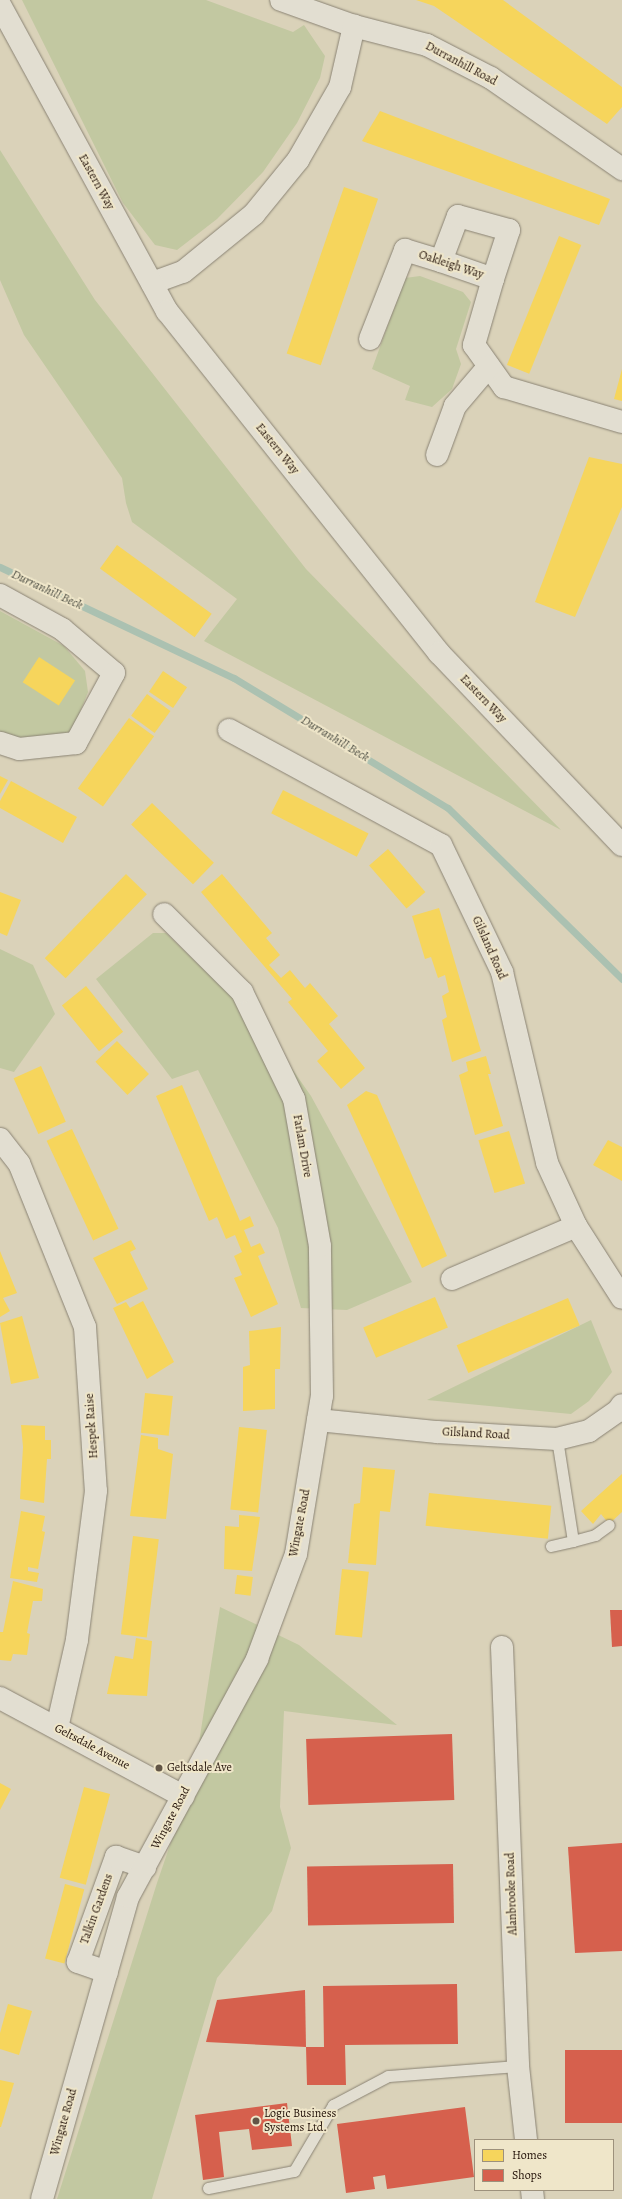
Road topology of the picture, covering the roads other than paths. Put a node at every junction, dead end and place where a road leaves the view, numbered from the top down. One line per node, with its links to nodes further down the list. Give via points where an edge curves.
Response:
1 (281, 0): 3 (street, Durranhill Road)
2 (0, 5): 7 (street, Eastern Way)
3 (354, 26): 4 (street, Durranhill Road, via 427,45 491,78); 7 (street, via 340,87 298,160 254,214 183,272)
4 (622, 169)
5 (441, 261): 6 (street, Oakleigh Way); 6 (street, via 458,216 509,230); 8 (street, Oakleigh Way, via 405,250)
6 (494, 280): 9 (street, Oakleigh Way, via 474,344)
7 (152, 283): 15 (street, Eastern Way, via 167,312 439,653)
8 (370, 339)
9 (489, 366): 10 (street, Oakleigh Way, via 504,387); 11 (street, via 455,406)
10 (622, 422)
11 (436, 455)
12 (0, 595): 14 (street, via 62,629 114,673 76,743 19,750)
13 (229, 730): 18 (street, Gilsland Road, via 441,845 502,972 547,1163)
14 (0, 742)
15 (622, 845)
16 (164, 914): 22 (street, Farlam Drive, via 242,992 294,1099 320,1246 322,1396)
17 (0, 1139): 29 (street, Hespek Raise, via 19,1163 84,1327 96,1491 78,1640)
18 (576, 1226): 19 (street); 20 (street, Gilsland Road)
19 (452, 1280)
20 (622, 1298)
21 (622, 1405): 23 (street, Gilsland Road, via 618,1411 589,1431)
22 (318, 1420): 23 (street, Gilsland Road, via 437,1432); 30 (street, Wingate Road, via 296,1554 257,1659)
23 (557, 1439): 25 (lane)
24 (610, 1525): 25 (lane, via 595,1535)
25 (572, 1541): 26 (lane)
26 (551, 1546)
27 (502, 1647): 33 (street, Alanbrooke Road)
28 (0, 1698): 29 (street, Geltsdale Avenue)
29 (57, 1728): 30 (street, Geltsdale Avenue)
30 (183, 1796): 31 (street, Wingate Road)
31 (145, 1867): 32 (street, Wingate Road, via 128,1897); 32 (street, Talkin Gardens, via 116,1857 110,1872 78,1962)
32 (107, 1972): 36 (street, Wingate Road)
33 (518, 2066): 34 (street, Alanbrooke Road); 35 (lane, via 388,2076 333,2104 294,2171)
34 (526, 2139)
35 (208, 2188)
36 (42, 2199)

